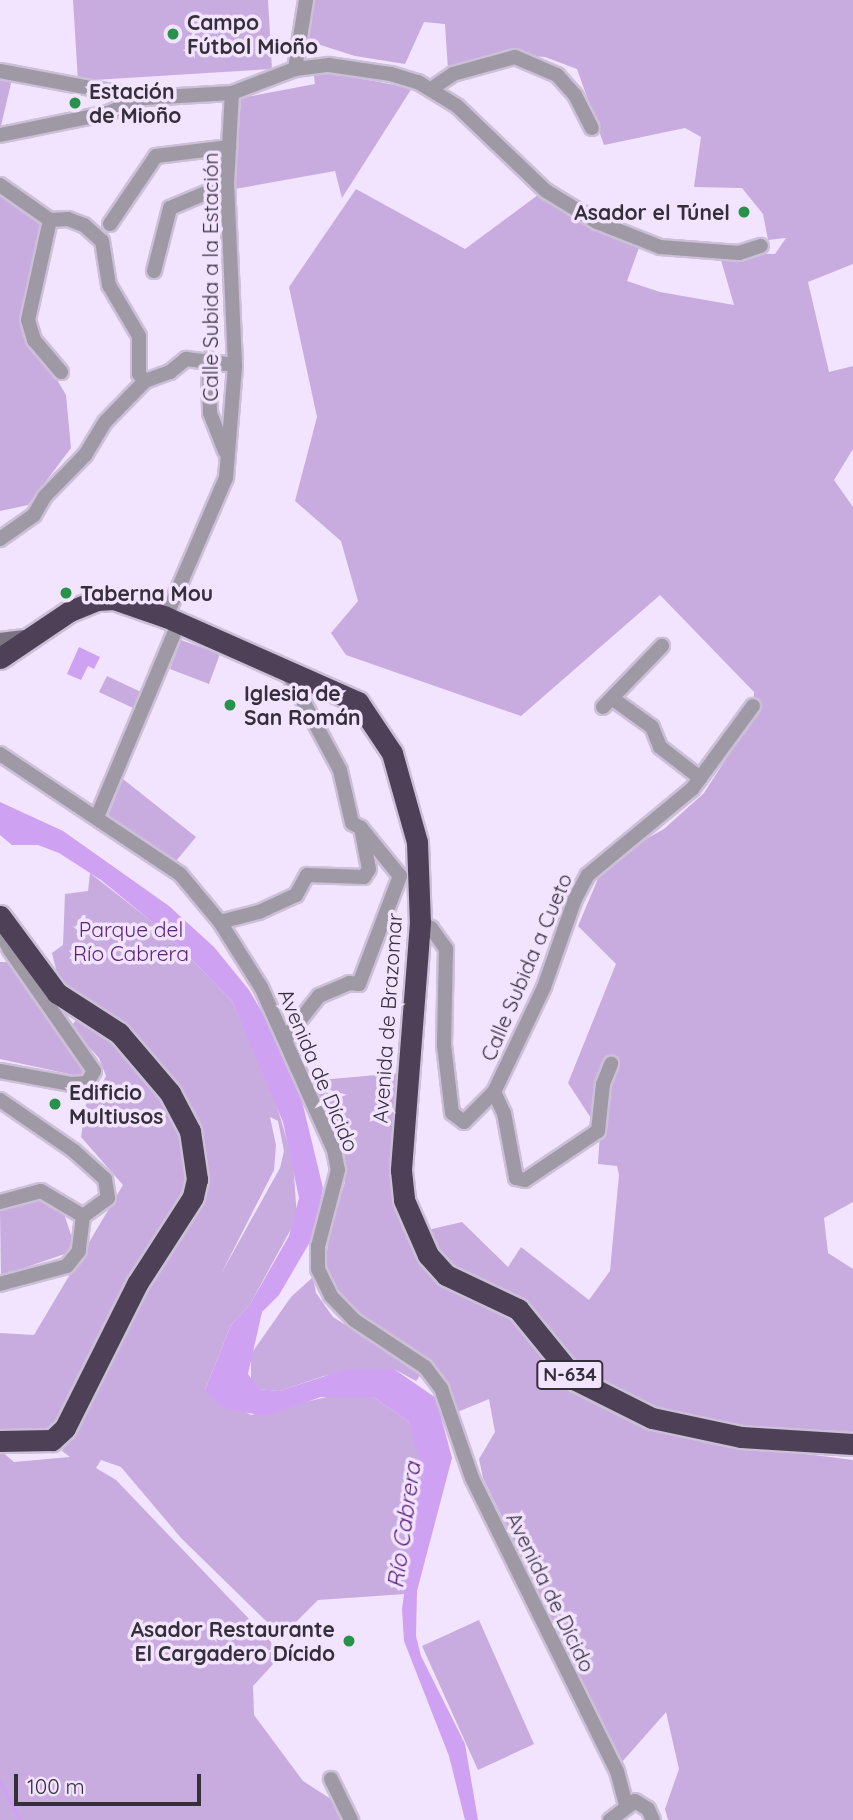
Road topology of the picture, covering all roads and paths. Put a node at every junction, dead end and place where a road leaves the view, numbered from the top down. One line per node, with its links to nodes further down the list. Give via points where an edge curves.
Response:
1 (306, 0): 2 (street)
2 (295, 69): 4 (street, via 329,65 379,72); 5 (street)
3 (0, 71): 6 (street)
4 (431, 89): 7 (street, via 453,74 515,57 556,75 575,95); 14 (street, via 457,106 546,191 597,222 660,247 739,253)
5 (232, 93): 6 (street); 9 (street, Calle Subida a la Estación)
6 (144, 97): 8 (street, via 108,113)
7 (592, 128)
8 (0, 135)
9 (229, 148): 10 (street, Calle Subida a la Estación); 13 (street, via 156,156)
10 (227, 184): 15 (street, via 170,208); 17 (street, Calle Subida a la Estación)
11 (0, 185): 12 (street)
12 (50, 220): 18 (street, via 28,320 34,340); 19 (street, via 68,219 84,225 102,241 109,285 139,337 139,374)
13 (110, 224)
14 (761, 246)
15 (153, 271)
16 (209, 359): 17 (street); 19 (street, via 186,359 170,372); 20 (street, via 206,389 210,413)
17 (235, 365): 20 (street, Calle Subida a la Estación)
18 (61, 372)
19 (145, 381): 21 (street, via 105,422 85,455 45,496 34,516)
20 (227, 455): 22 (street, Calle Subida a la Estación, via 226,478)
21 (0, 539)
22 (172, 620): 23 (highway, Avenida de Brazomar / N-634, via 114,599 97,600); 27 (highway, Avenida de Brazomar / N-634); 31 (street, Calle Subida a la Estación)
23 (25, 639): 24 (street); 26 (highway, Avenida de Brazomar / N-634)
24 (0, 642)
25 (662, 646): 30 (street, via 608,703 652,727 660,747)
26 (0, 658)
27 (291, 670): 32 (street, via 289,676 340,770 352,823); 35 (highway, Avenida de Brazomar / N-634, via 358,702 392,753 416,842)
28 (752, 706): 30 (street, Calle Subida a Cueto)
29 (0, 754): 31 (street, Avenida de Dícido)
30 (700, 778): 39 (street, Calle Subida a Cueto, via 656,823 588,874 544,987)
31 (97, 817): 34 (street, Avenida de Dícido, via 159,857)
32 (361, 828): 34 (street, via 369,869 364,877 307,875 296,895 260,912); 36 (street, via 400,876 359,984 349,983 319,996)
33 (4, 920): 38 (street, via 4,939 10,950 94,1071 87,1083 71,1084); 44 (highway, via 57,993 119,1034 141,1055 170,1093 190,1131 197,1158 193,1196 137,1284 65,1428 52,1440)
34 (220, 922): 36 (street, Avenida de Dícido, via 261,987)
35 (420, 922): 39 (street, Calle Subida a Cueto, via 432,928 446,949 444,1045 454,1119 464,1122); 45 (highway, Avenida de Brazomar / N-634, via 401,1170 404,1200 428,1255 455,1280 518,1309 576,1380 652,1418 741,1437)
36 (285, 1039): 47 (street, Avenida de Dícido, via 334,1150 338,1170 318,1246 318,1269 331,1296 354,1320 425,1367 441,1388 472,1478 617,1771)
37 (611, 1064): 39 (street, via 603,1084 598,1131 525,1180 516,1178 504,1113)
38 (0, 1071)
39 (495, 1092)
40 (0, 1100): 42 (street, via 105,1178 108,1198)
41 (0, 1202): 42 (street, via 41,1191 70,1204)
42 (83, 1216): 43 (street, via 79,1251 67,1266)
43 (0, 1283)
44 (0, 1441)
45 (853, 1444)
46 (331, 1779): 48 (street)
47 (626, 1804): 49 (street, via 623,1814); 50 (street, via 642,1804)
48 (351, 1820)
49 (610, 1820)
50 (653, 1820)

